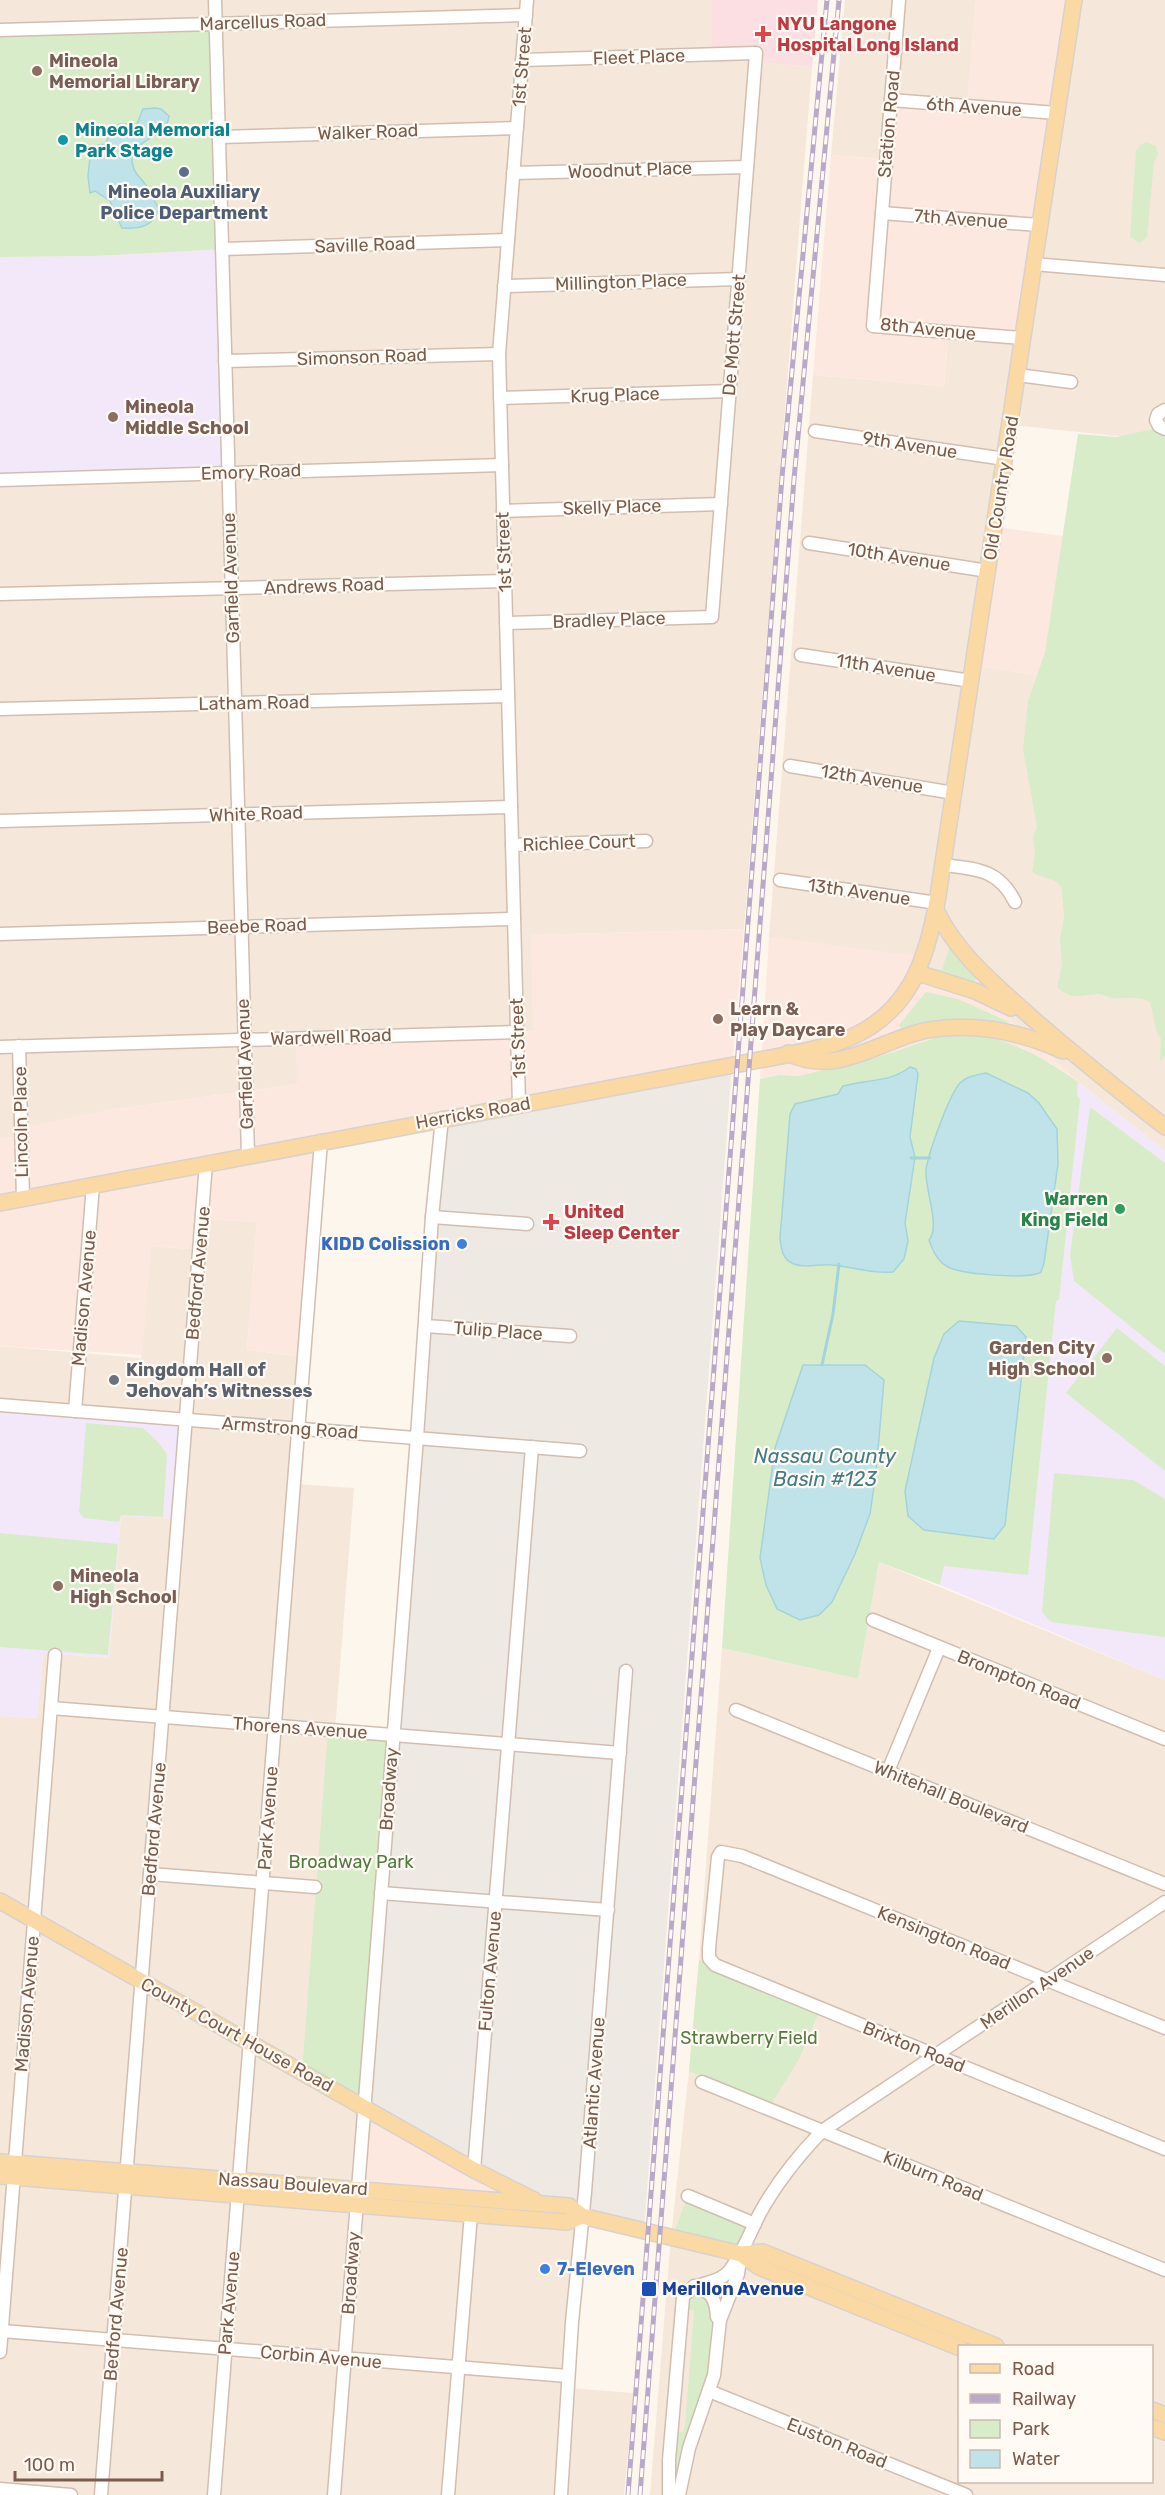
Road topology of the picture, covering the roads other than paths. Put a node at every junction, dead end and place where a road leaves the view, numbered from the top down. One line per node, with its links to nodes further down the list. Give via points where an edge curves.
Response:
1 (215, 0): 7 (street, Garfield Avenue)
2 (527, 0): 6 (street, 1st Street)
3 (899, 0): 11 (street, Station Road)
4 (1069, 0): 5 (street)
5 (1074, 0): 12 (main road, Old Country Road)
6 (526, 15): 7 (street, Marcellus Road); 10 (street, 1st Street)
7 (216, 24): 8 (street, Marcellus Road); 14 (street, Garfield Avenue)
8 (0, 30)
9 (756, 53): 10 (street, Fleet Place); 15 (street, De Mott Street)
10 (522, 60): 13 (street, 1st Street)
11 (891, 100): 12 (street, 6th Avenue); 17 (street, Station Road)
12 (1056, 113): 18 (main road, Old Country Road)
13 (517, 128): 14 (street, Walker Road); 16 (street, 1st Street)
14 (219, 137): 20 (street, Garfield Avenue)
15 (747, 167): 16 (street, Woodnut Place); 23 (street, De Mott Street)
16 (513, 173): 19 (street, 1st Street)
17 (882, 213): 18 (street, 7th Avenue); 25 (street, 8th Avenue, via 873,326)
18 (1039, 225): 21 (main road, Old Country Road)
19 (508, 240): 20 (street, Saville Road); 24 (street, 1st Street)
20 (222, 249): 27 (street, Garfield Avenue)
21 (1033, 264): 22 (street); 25 (main road, Old Country Road)
22 (1165, 275)
23 (739, 279): 24 (street, Millington Place); 30 (street, De Mott Street)
24 (504, 286): 26 (street, 1st Street)
25 (1023, 338): 28 (main road, Old Country Road)
26 (499, 354): 27 (street, Simonson Road); 31 (street, 1st Street)
27 (225, 361): 37 (street, Garfield Avenue)
28 (1018, 375): 29 (street); 35 (main road, Old Country Road)
29 (1071, 382)
30 (730, 391): 31 (street, Krug Place); 39 (street, De Mott Street)
31 (500, 398): 36 (street, 1st Street)
32 (1165, 410): 33 (street, via 1156,420)
33 (1165, 429)
34 (815, 430): 35 (street, 9th Avenue)
35 (1005, 459): 42 (main road, Old Country Road)
36 (502, 465): 37 (street, Emory Road); 40 (street, 1st Street)
37 (228, 473): 38 (street, Emory Road); 44 (street, Garfield Avenue)
38 (0, 480)
39 (721, 504): 40 (street, Skelly Place); 46 (street, De Mott Street)
40 (503, 511): 43 (street, 1st Street)
41 (809, 543): 42 (street, 10th Avenue)
42 (988, 571): 49 (main road, Old Country Road)
43 (505, 581): 44 (street, Andrews Road); 47 (street, 1st Street)
44 (232, 588): 45 (street, Andrews Road); 51 (street, Garfield Avenue)
45 (0, 594)
46 (712, 617): 47 (street, Bradley Place)
47 (506, 623): 50 (street, 1st Street)
48 (801, 655): 49 (street, 11th Avenue)
49 (971, 681): 54 (main road, Old Country Road)
50 (508, 696): 51 (street, Latham Road); 55 (street, 1st Street)
51 (235, 703): 52 (street, Latham Road); 56 (street, Garfield Avenue)
52 (0, 709)
53 (790, 766): 54 (street, 12th Avenue)
54 (954, 793): 60 (main road, Old Country Road)
55 (511, 807): 56 (street, White Road); 59 (street, 1st Street)
56 (238, 815): 57 (street, White Road); 65 (street, Garfield Avenue)
57 (0, 821)
58 (646, 841): 59 (street, Richlee Court)
59 (512, 845): 64 (street, 1st Street)
60 (943, 865): 62 (street, via 995,877); 63 (main road, Old Country Road)
61 (780, 880): 63 (street, 13th Avenue)
62 (1015, 902)
63 (936, 907): 67 (main road, Old Country Road); 68 (main road, via 952,939 978,969)
64 (514, 919): 65 (street, Beebe Road); 69 (street, 1st Street)
65 (241, 927): 66 (street, Beebe Road); 70 (street, Garfield Avenue)
66 (0, 934)
67 (918, 973): 68 (main road, via 995,999); 73 (main road, Herricks Road, via 878,1023 840,1042)
68 (1040, 1025): 74 (main road)
69 (517, 1032): 70 (street, Wardwell Road); 75 (street, 1st Street)
70 (244, 1040): 71 (street, Wardwell Road); 79 (street, Garfield Avenue)
71 (20, 1046): 72 (street, Wardwell Road); 82 (street, Lincoln Place)
72 (0, 1047)
73 (788, 1053): 74 (main road, via 827,1063 846,1060 928,1030 975,1027 1042,1041); 75 (main road, Herricks Road)
74 (1078, 1058): 77 (main road)
75 (519, 1105): 76 (main road, Herricks Road)
76 (442, 1118): 78 (main road, Herricks Road); 84 (street, Broadway)
77 (1165, 1127)
78 (321, 1142): 79 (main road, Herricks Road); 91 (street, Park Avenue)
79 (248, 1155): 80 (main road, Herricks Road)
80 (206, 1163): 81 (main road, Herricks Road); 90 (street, Bedford Avenue)
81 (93, 1185): 82 (main road, Herricks Road); 89 (street, Madison Avenue)
82 (23, 1198): 83 (main road, Herricks Road)
83 (0, 1203)
84 (432, 1217): 85 (street); 86 (street, Broadway)
85 (527, 1224)
86 (425, 1326): 87 (street, Tulip Place); 92 (street, Broadway)
87 (570, 1336)
88 (0, 1405): 89 (street, Armstrong Road)
89 (75, 1411): 90 (street, Armstrong Road)
90 (186, 1420): 91 (street, Armstrong Road); 101 (street, Bedford Avenue)
91 (299, 1428): 92 (street, Armstrong Road); 102 (street, Park Avenue)
92 (417, 1437): 93 (street, Armstrong Road); 103 (street, Broadway)
93 (532, 1447): 94 (street, Armstrong Road); 105 (street, Fulton Avenue)
94 (580, 1451)
95 (873, 1620): 96 (street, Brompton Road)
96 (939, 1648): 104 (street, Brompton Road); 107 (street)
97 (55, 1655): 99 (street, Madison Avenue)
98 (627, 1671): 106 (street, Atlantic Avenue)
99 (51, 1708): 101 (street, Thorens Avenue); 118 (street, Madison Avenue)
100 (736, 1710): 107 (street, Whitehall Boulevard)
101 (163, 1717): 102 (street, Thorens Avenue); 108 (street, Bedford Avenue)
102 (275, 1726): 103 (street, Thorens Avenue); 109 (street, Park Avenue)
103 (393, 1735): 105 (street, Thorens Avenue); 112 (street, Broadway)
104 (1165, 1740)
105 (508, 1744): 106 (street, Thorens Avenue); 114 (street, Fulton Avenue)
106 (620, 1754): 116 (street, Atlantic Avenue)
107 (888, 1771): 110 (street, Whitehall Boulevard)
108 (150, 1874): 109 (street); 120 (street, Bedford Avenue)
109 (263, 1883): 111 (street); 122 (street, Park Avenue)
110 (1165, 1884)
111 (315, 1887)
112 (381, 1893): 114 (street); 125 (street, Broadway)
113 (0, 1901): 118 (main road, County Court House Road)
114 (496, 1902): 116 (street); 129 (street, Fulton Avenue)
115 (1165, 1902): 119 (street, Merillon Avenue)
116 (608, 1910): 137 (street, Atlantic Avenue)
117 (712, 1911): 119 (street, Kensington Road, via 718,1857 722,1852 736,1854); 123 (street, Brixton Road, via 709,1958 715,1965)
118 (34, 1920): 120 (main road, County Court House Road); 128 (street, Madison Avenue)
119 (1048, 1980): 121 (street, Kensington Road); 123 (street, Merillon Avenue)
120 (142, 1982): 122 (main road, County Court House Road); 130 (street, Bedford Avenue)
121 (1165, 2028)
122 (250, 2043): 125 (main road, County Court House Road); 131 (street, Park Avenue)
123 (935, 2056): 126 (street, Merillon Avenue); 127 (street, Brixton Road)
124 (702, 2082): 126 (street, Kilburn Road)
125 (364, 2106): 129 (main road, County Court House Road); 133 (street, Broadway)
126 (822, 2131): 138 (street, Merillon Avenue, via 786,2171); 140 (street, Kilburn Road)
127 (1165, 2149)
128 (7, 2170): 130 (main road, Nassau Boulevard); 143 (street, Madison Avenue)
129 (474, 2170): 134 (main road, Fulton Avenue); 135 (main road, County Court House Road)
130 (126, 2179): 131 (main road, Nassau Boulevard); 144 (street, Bedford Avenue)
131 (238, 2188): 133 (main road, Nassau Boulevard); 147 (street, Park Avenue)
132 (688, 2196): 138 (street)
133 (357, 2197): 134 (main road, Nassau Boulevard); 136 (main road, Nassau Boulevard); 149 (street, Broadway)
134 (472, 2198): 135 (main road, Nassau Boulevard); 136 (main road, Fulton Avenue)
135 (539, 2203): 137 (main road, Nassau Boulevard, via 569,2206)
136 (471, 2214): 137 (main road, Nassau Boulevard, via 567,2222); 150 (street, Fulton Avenue)
137 (582, 2216): 139 (main road, Nassau Boulevard); 151 (street, Atlantic Avenue)
138 (755, 2224): 139 (street, Merillon Avenue)
139 (741, 2254): 141 (street, Merillon Avenue, via 725,2276); 142 (street, Merillon Avenue, via 738,2274); 145 (main road, Nassau Boulevard, via 764,2253); 146 (main road, Nassau Boulevard, via 759,2267)
140 (1165, 2270)
141 (694, 2286): 142 (street, Merillon Avenue, via 713,2297); 160 (street, via 681,2301)
142 (718, 2328): 152 (street, Merillon Avenue, via 715,2369)
143 (2, 2331): 144 (street, Corbin Avenue); 148 (street, Madison Avenue)
144 (113, 2341): 147 (street, Corbin Avenue); 155 (street, Bedford Avenue)
145 (994, 2345)
146 (958, 2348)
147 (226, 2349): 149 (street, Corbin Avenue); 156 (street, Park Avenue)
148 (0, 2352)
149 (344, 2359): 150 (street, Corbin Avenue); 157 (street, Broadway)
150 (459, 2368): 151 (street, Corbin Avenue); 158 (street, Fulton Avenue)
151 (568, 2376): 159 (street, Atlantic Avenue)
152 (708, 2391): 161 (street, Merillon Avenue, via 688,2448); 162 (street, Euston Road)
153 (0, 2489): 154 (street)
154 (70, 2495)
155 (101, 2495)
156 (214, 2495)
157 (334, 2495)
158 (448, 2495)
159 (561, 2495)
160 (669, 2495)
161 (680, 2495)
162 (966, 2495)

